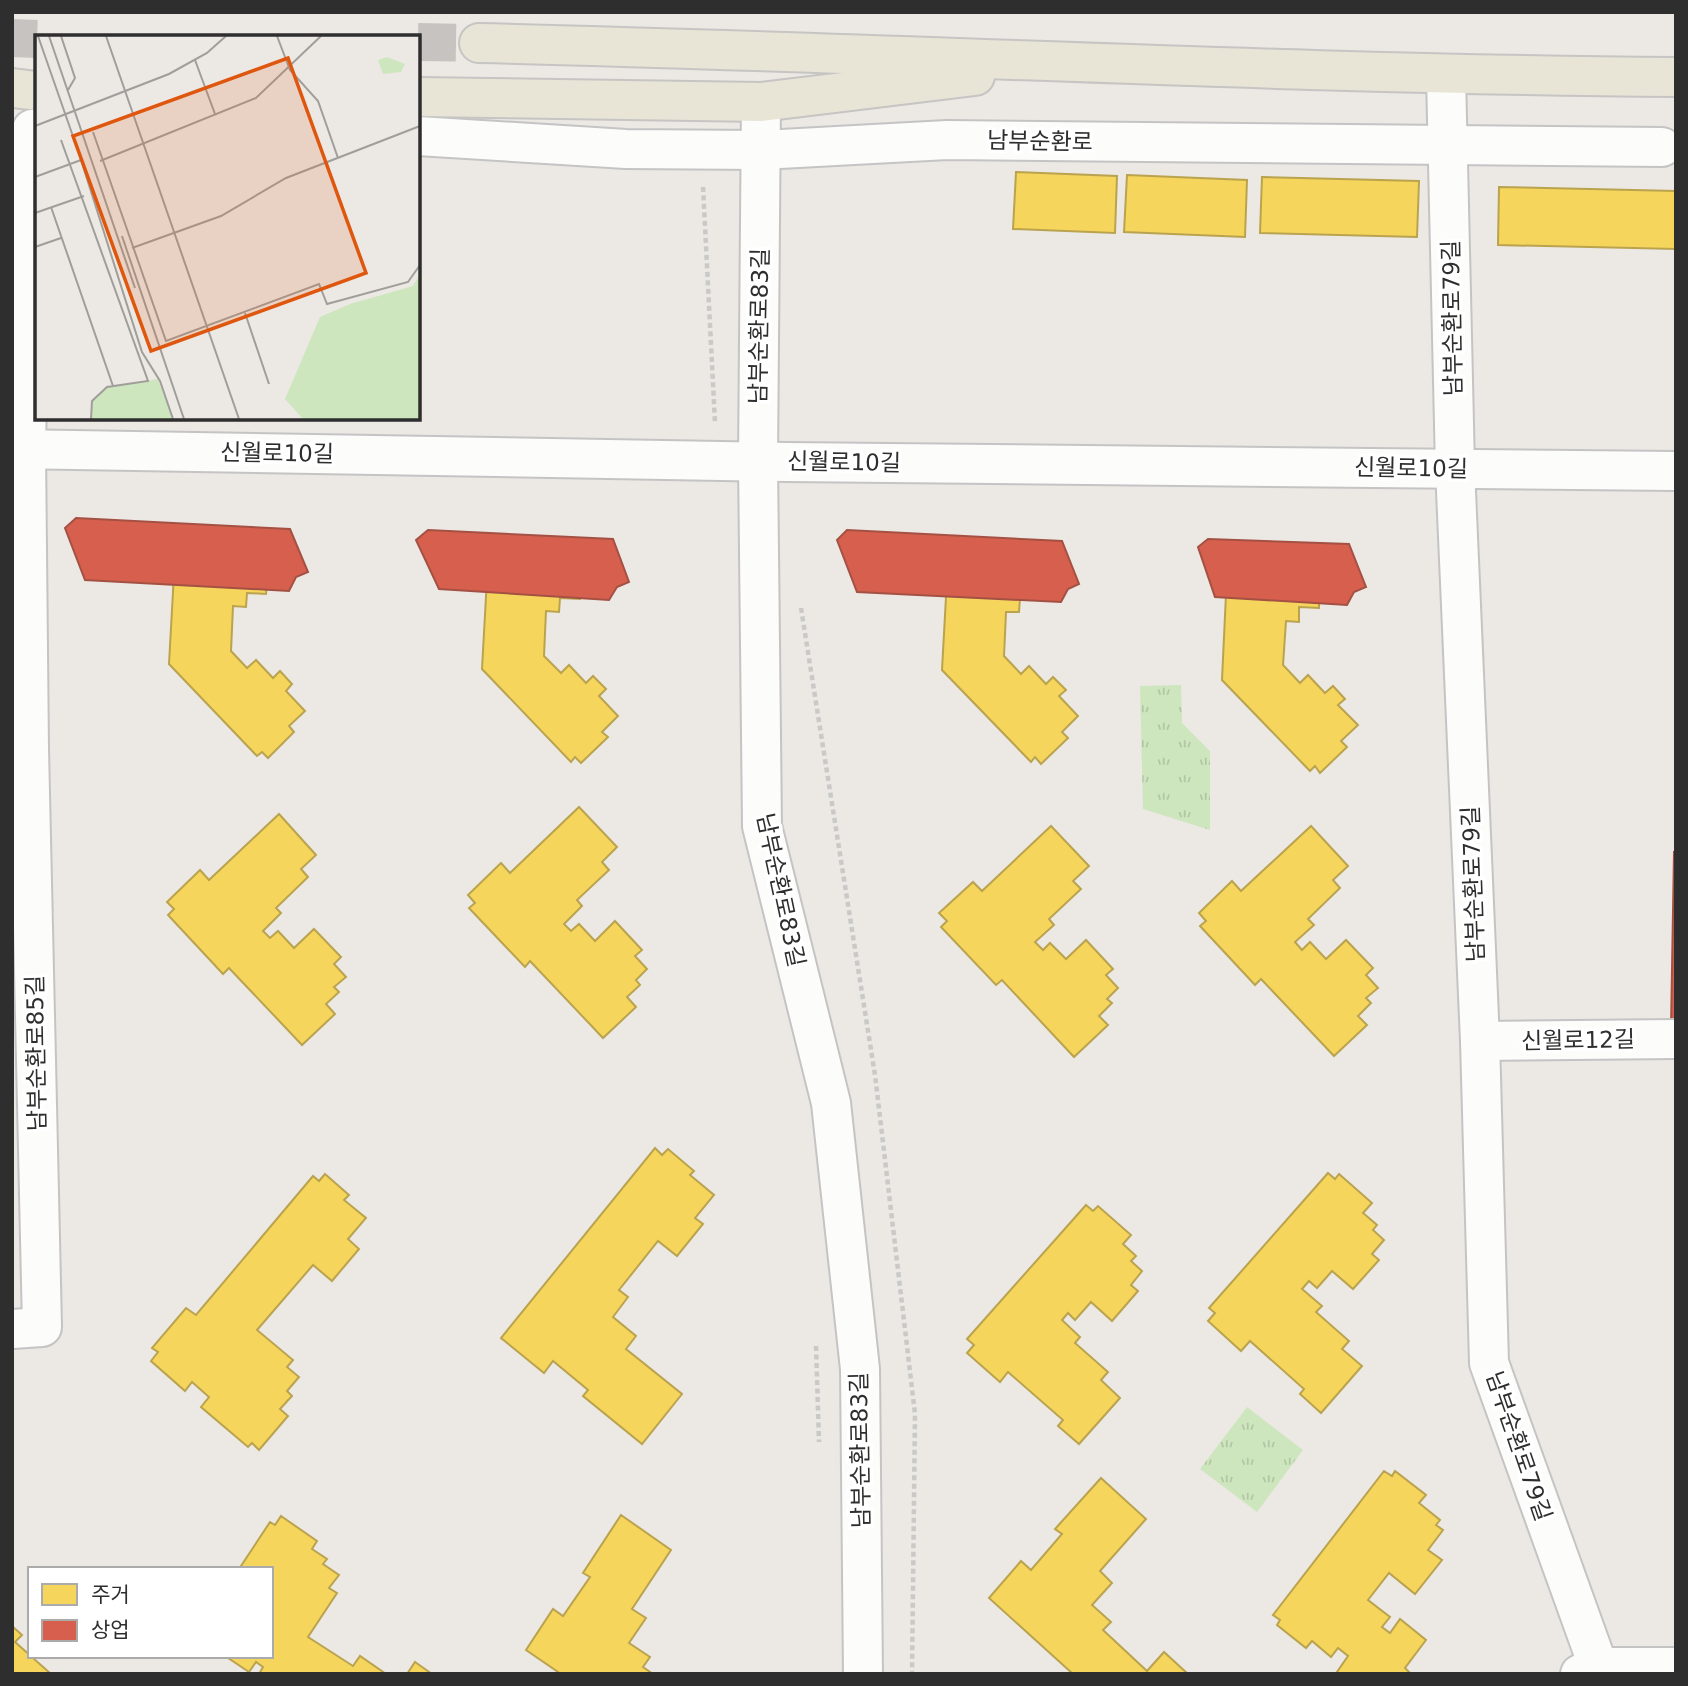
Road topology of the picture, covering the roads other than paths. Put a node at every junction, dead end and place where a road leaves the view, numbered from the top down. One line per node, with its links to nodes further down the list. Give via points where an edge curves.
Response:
1 (480, 43): 2 (main road)
2 (1096, 61): 3 (main road); 8 (main road)
3 (1446, 75): 4 (main road); 11 (street, 남부순환로79길)
4 (1676, 77)
5 (12, 89): 6 (main road)
6 (35, 91)
7 (437, 97): 8 (main road); 10 (street)
8 (761, 102): 13 (street, 남부순환로83길)
9 (34, 129): 14 (street, 남부순환로85길)
10 (434, 136): 13 (street, 남부순환로, via 626,149)
11 (1448, 147): 12 (street, 남부순환로); 13 (street, 남부순환로, via 947,139); 16 (street, 남부순환로79길)
12 (1662, 148)
13 (761, 150): 15 (street, 남부순환로83길)
14 (19, 449): 15 (street, 신월로10길); 18 (street, 남부순환로85길)
15 (758, 461): 16 (street, 신월로10길); 24 (street, 남부순환로83길, via 762,827 831,1102 860,1369)
16 (1455, 468): 17 (street, 신월로10길); 20 (street, 남부순환로79길)
17 (1676, 471)
18 (20, 749): 21 (street, 남부순환로85길, via 42,1327)
19 (1676, 1039): 20 (street, 신월로12길)
20 (1480, 1041): 23 (street, 남부순환로79길, via 1489,1363)
21 (12, 1329)
22 (1676, 1667): 23 (street)
23 (1593, 1671)
24 (863, 1674)

